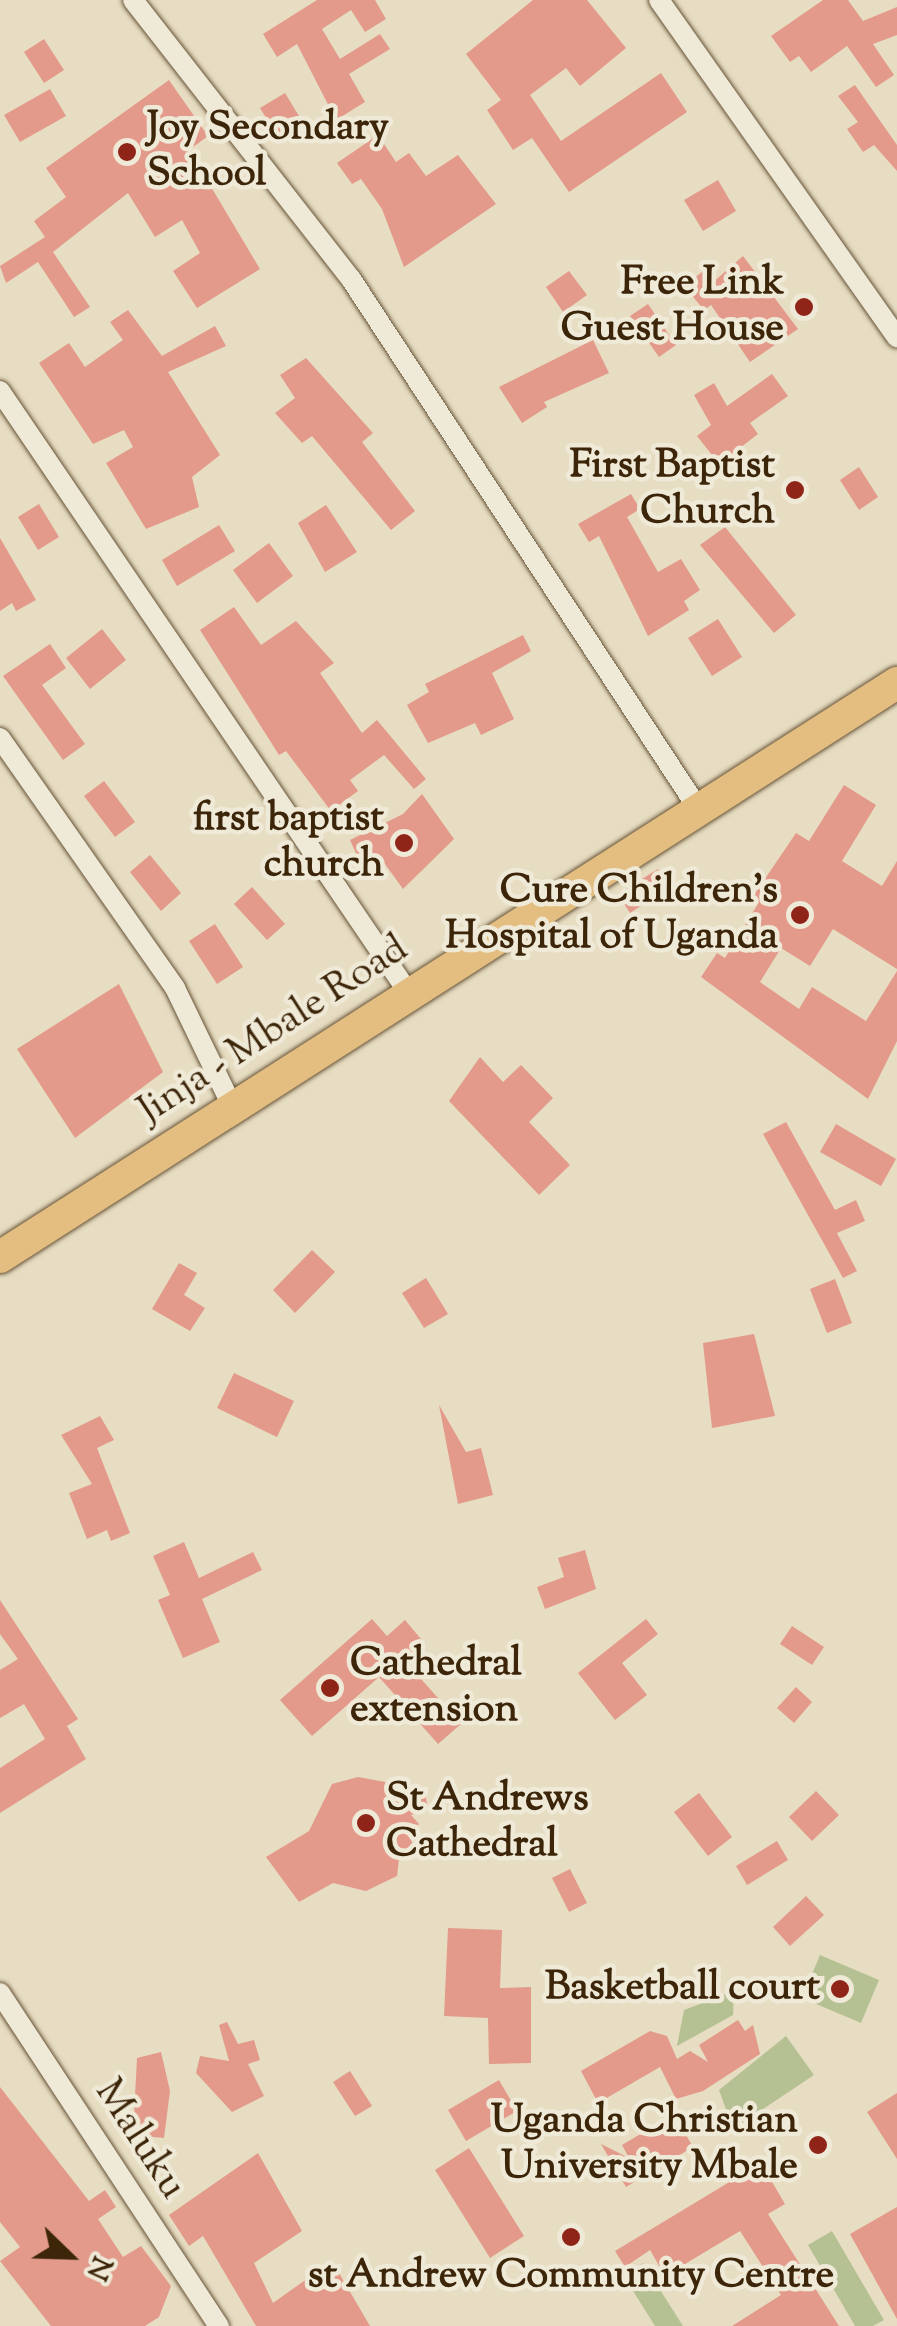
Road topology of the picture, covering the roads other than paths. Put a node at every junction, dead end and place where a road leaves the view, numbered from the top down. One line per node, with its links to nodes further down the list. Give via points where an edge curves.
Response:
1 (133, 0): 7 (street, via 350,279)
2 (660, 0): 3 (street)
3 (897, 338)
4 (0, 391): 8 (street)
5 (897, 683): 7 (main road, Jinja - Mbale Road)
6 (0, 738): 9 (street, via 175,988)
7 (699, 810): 8 (main road, Jinja - Mbale Road)
8 (410, 995): 9 (main road, Jinja - Mbale Road)
9 (233, 1108): 10 (main road, Jinja - Mbale Road)
10 (0, 1256)
11 (0, 1993): 12 (street, Maluku)
12 (219, 2326)

